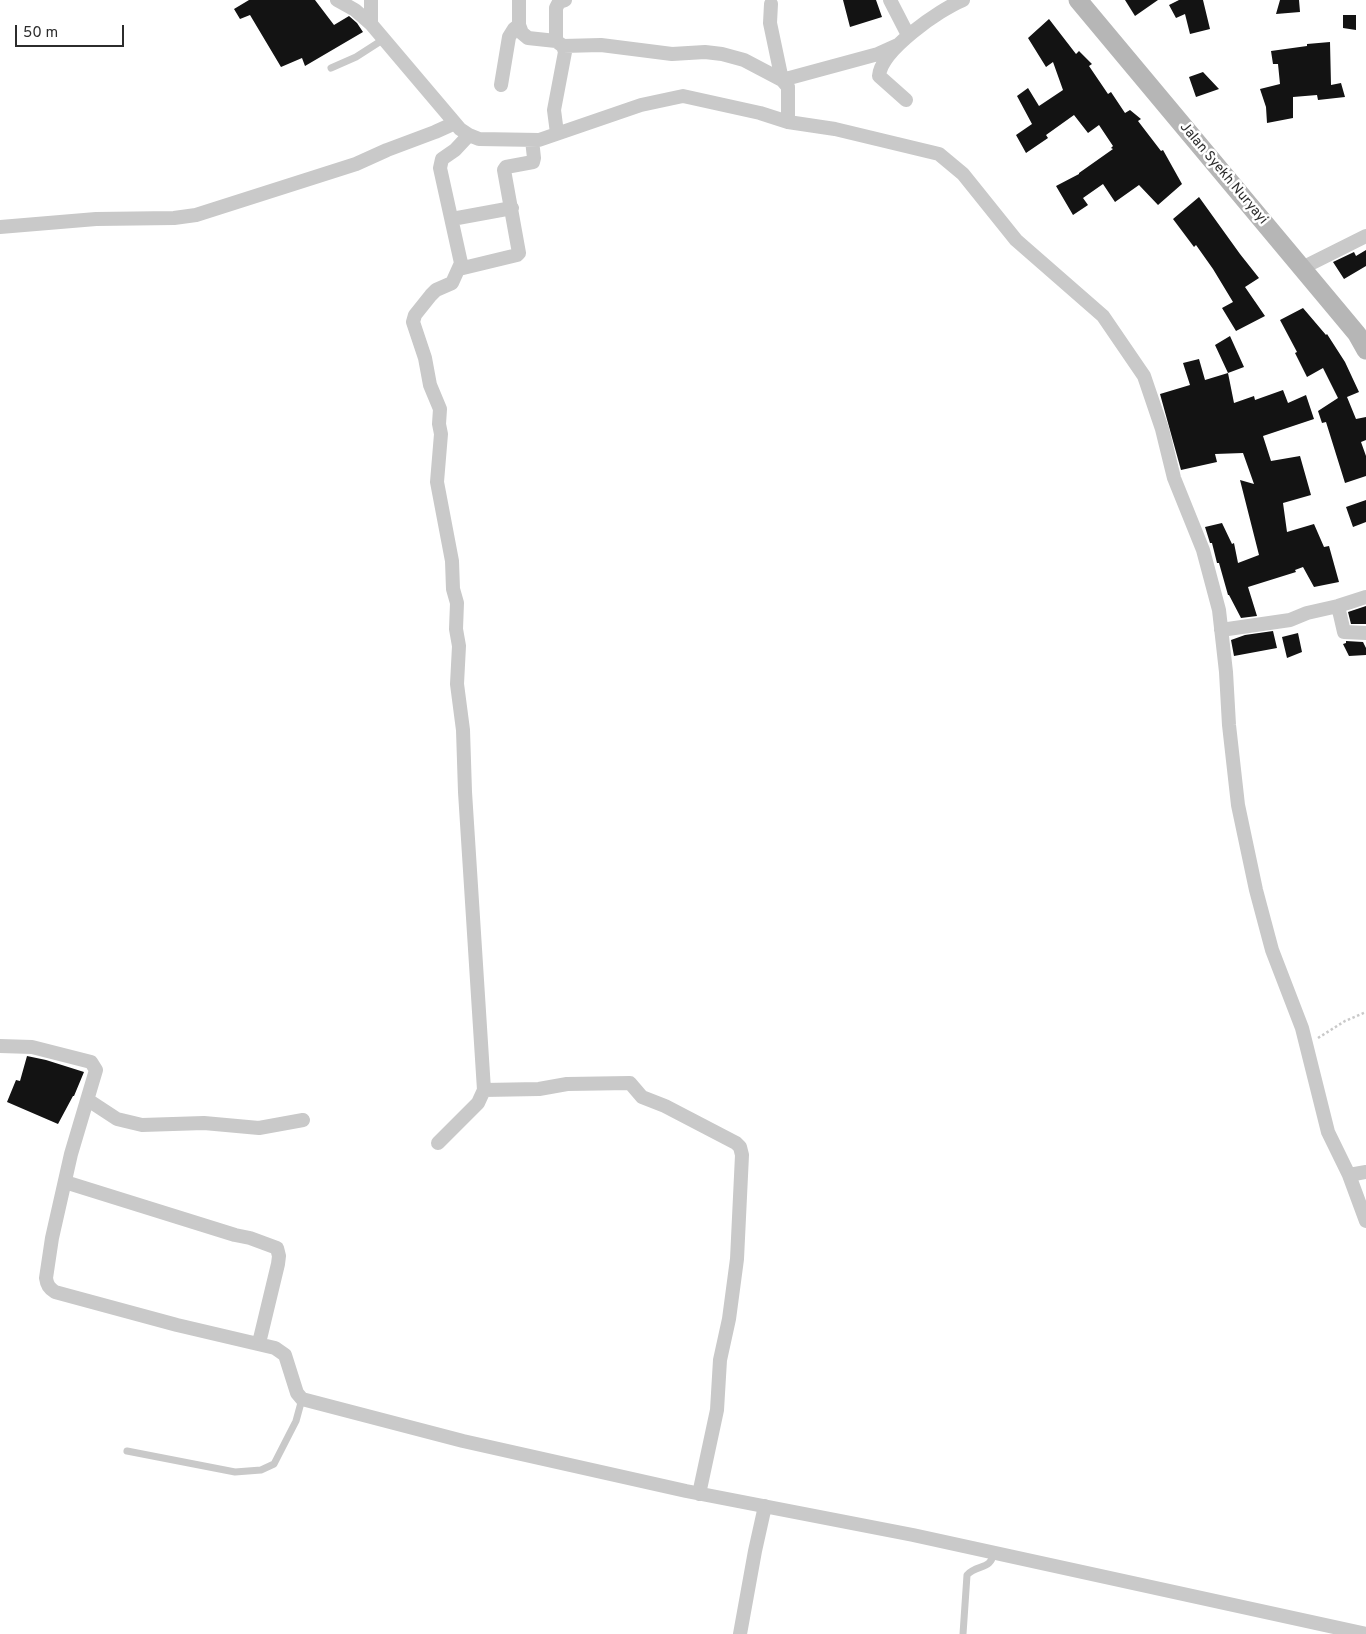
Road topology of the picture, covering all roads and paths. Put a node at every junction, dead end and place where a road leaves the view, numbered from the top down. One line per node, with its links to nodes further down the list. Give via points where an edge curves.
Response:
1 (337, 0): 9 (street)
2 (371, 0): 9 (street)
3 (519, 0): 10 (street)
4 (565, 0): 13 (street, via 556,8)
5 (890, 0): 12 (street)
6 (963, 0): 12 (street)
7 (1078, 0): 27 (main road, Jalan Syekh Nuryayi)
8 (770, 4): 15 (street, via 770,23)
9 (371, 24): 11 (street)
10 (520, 25): 13 (street, via 528,38); 16 (street, via 509,37)
11 (384, 40): 14 (lane); 19 (street)
12 (903, 40): 15 (street, via 878,54); 17 (street, via 882,66 879,76)
13 (560, 43): 15 (street, via 672,54 722,54 744,60); 20 (street, via 565,52 554,110)
14 (331, 68)
15 (782, 80): 18 (street, via 788,87)
16 (501, 85)
17 (906, 100)
18 (788, 115): 20 (street, via 683,96 641,104); 32 (street, via 938,154 963,174 1016,240 1103,316 1144,376 1174,478 1203,550)
19 (455, 123): 21 (street); 25 (street, via 356,164 196,214 174,218 96,219)
20 (557, 133): 22 (street)
21 (469, 135): 22 (street, via 479,139); 24 (street, via 442,161 440,168)
22 (532, 140): 23 (street, via 533,162 504,170)
23 (512, 208): 24 (street); 28 (street, via 518,254)
24 (452, 219): 28 (street, via 461,263)
25 (0, 227)
26 (1366, 236): 27 (street)
27 (1302, 268): 29 (main road, Jalan Syekh Nuryayi, via 1357,334)
28 (459, 269): 37 (street, via 452,283 431,295 413,322 440,409 437,482 457,602 457,684 463,730)
29 (1366, 350)
30 (1366, 597): 31 (street)
31 (1338, 606): 32 (street, via 1290,620); 33 (street, via 1344,632)
32 (1226, 629): 36 (street, via 1229,725 1238,805 1272,950)
33 (1366, 633)
34 (1366, 1012): 36 (path, via 1345,1021)
35 (0, 1046): 38 (street, via 32,1047 91,1062 96,1074)
36 (1307, 1046): 42 (street, via 1328,1132)
37 (484, 1090): 40 (street, via 478,1103); 48 (street, via 630,1083 642,1097 740,1147 736,1268 720,1360 713,1432)
38 (88, 1100): 39 (street, via 117,1120 142,1125 204,1124 259,1128); 43 (street)
39 (303, 1120)
40 (438, 1144)
41 (1366, 1172): 42 (street)
42 (1349, 1175): 44 (street)
43 (65, 1182): 45 (street, via 277,1248 278,1264); 45 (street, via 46,1278 51,1290)
44 (1366, 1221)
45 (259, 1344): 46 (street, via 275,1348 285,1355 297,1394)
46 (302, 1398): 47 (lane, via 296,1421 274,1464 261,1470 235,1472); 48 (street, via 463,1441)
47 (127, 1451)
48 (698, 1494): 49 (street)
49 (765, 1506): 50 (street); 51 (street)
50 (993, 1552): 52 (lane, via 988,1564 972,1569 967,1575); 53 (street)
51 (740, 1634)
52 (963, 1634)
53 (1366, 1634)

